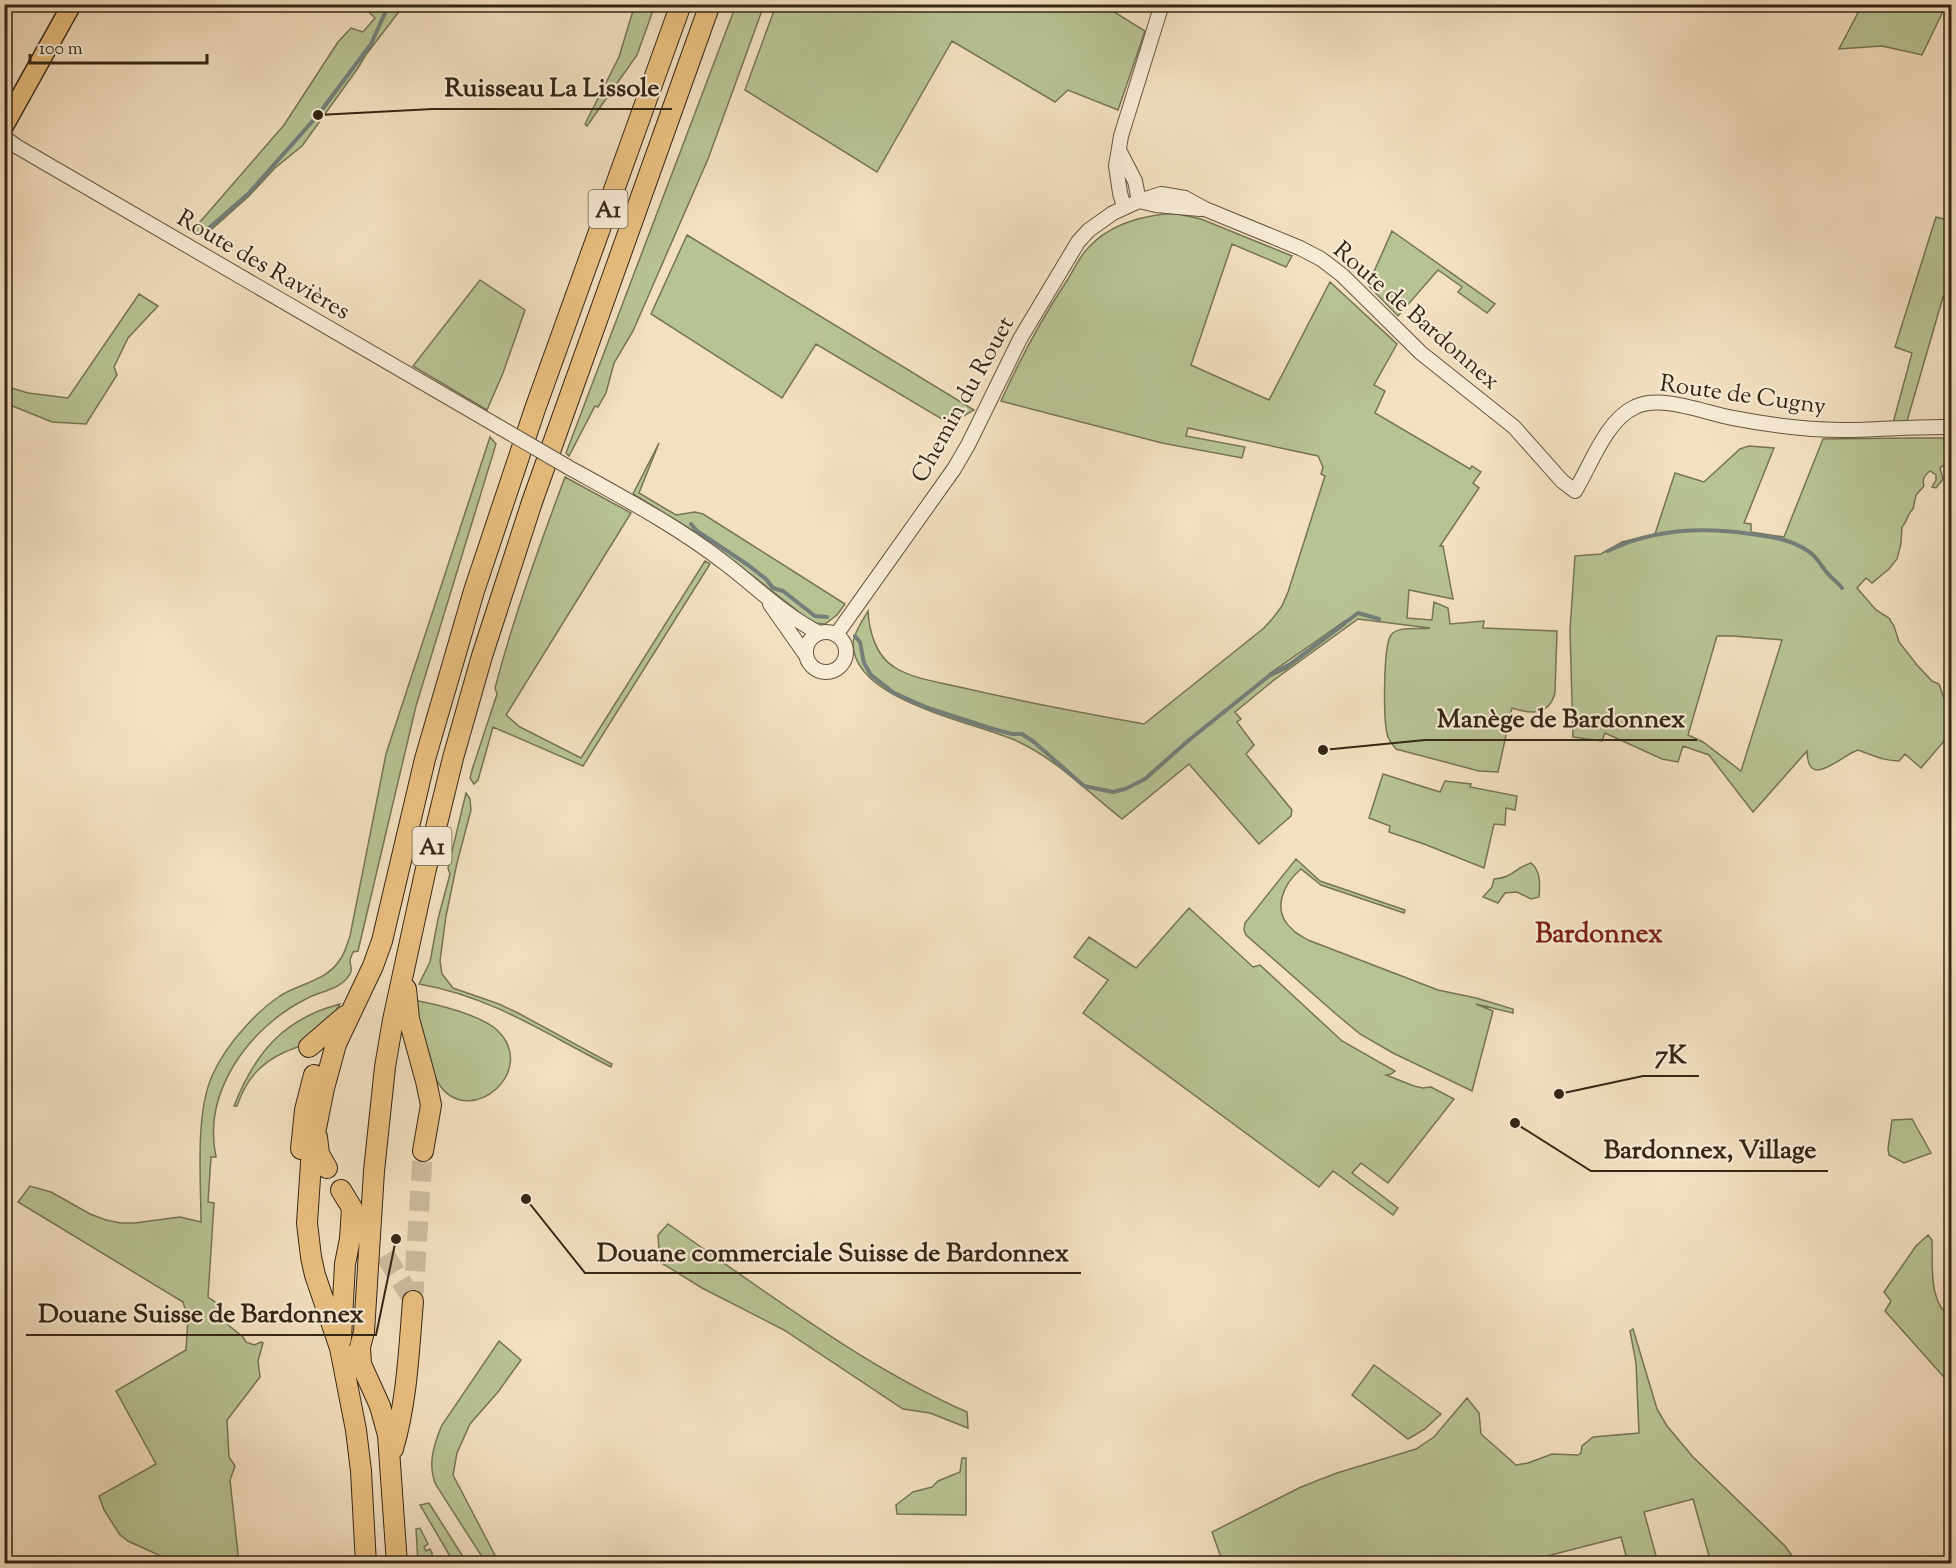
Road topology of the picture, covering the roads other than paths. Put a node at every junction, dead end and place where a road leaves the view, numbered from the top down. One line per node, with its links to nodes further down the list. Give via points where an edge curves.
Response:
1 (72, 4): 5 (main road)
2 (681, 4): 17 (highway, A1, via 490,542 424,759 382,941)
3 (710, 4): 16 (highway, A1, via 556,433 482,656 450,769)
4 (1162, 4): 7 (street, via 1121,136)
5 (4, 126)
6 (4, 138): 12 (street, Route des Ravières, bridge, via 672,527)
7 (1120, 152): 8 (street, via 1135,180); 9 (street, via 1116,166)
8 (1139, 201): 9 (street, Chemin du Rouet); 11 (street, Route de Bardonnex, via 1155,195 1185,198 1300,248 1331,266 1421,353 1514,427)
9 (1124, 207): 14 (street, Chemin du Rouet, via 1089,230 1074,248 1020,339 954,469)
10 (1952, 427): 11 (street, Route de Cugny, via 1797,428 1666,403 1645,403 1615,421)
11 (1575, 491)
12 (763, 595): 13 (street); 15 (street)
13 (819, 633): 14 (street); 15 (street, via 808,642)
14 (836, 635): 15 (street, via 843,642 846,655 836,670 817,671)
15 (805, 654)
16 (406, 966): 21 (highway, via 409,1019 431,1106); 24 (highway, via 379,1108)
17 (354, 1008): 18 (highway); 19 (highway)
18 (336, 1044): 20 (highway); 29 (highway, via 319,1064 305,1110 298,1234 302,1266 326,1342 347,1456)
19 (309, 1047)
20 (316, 1128): 22 (highway, via 319,1154); 27 (highway, via 308,1239 315,1275)
21 (423, 1151)
22 (327, 1168)
23 (341, 1190): 27 (highway, via 352,1208)
24 (370, 1230): 25 (highway); 28 (highway, via 360,1347 362,1364 383,1416)
25 (385, 1255)
26 (413, 1301): 28 (highway, via 407,1378)
27 (340, 1348): 30 (highway, via 358,1450)
28 (390, 1458): 31 (highway)
29 (355, 1563)
30 (366, 1563)
31 (397, 1563)

